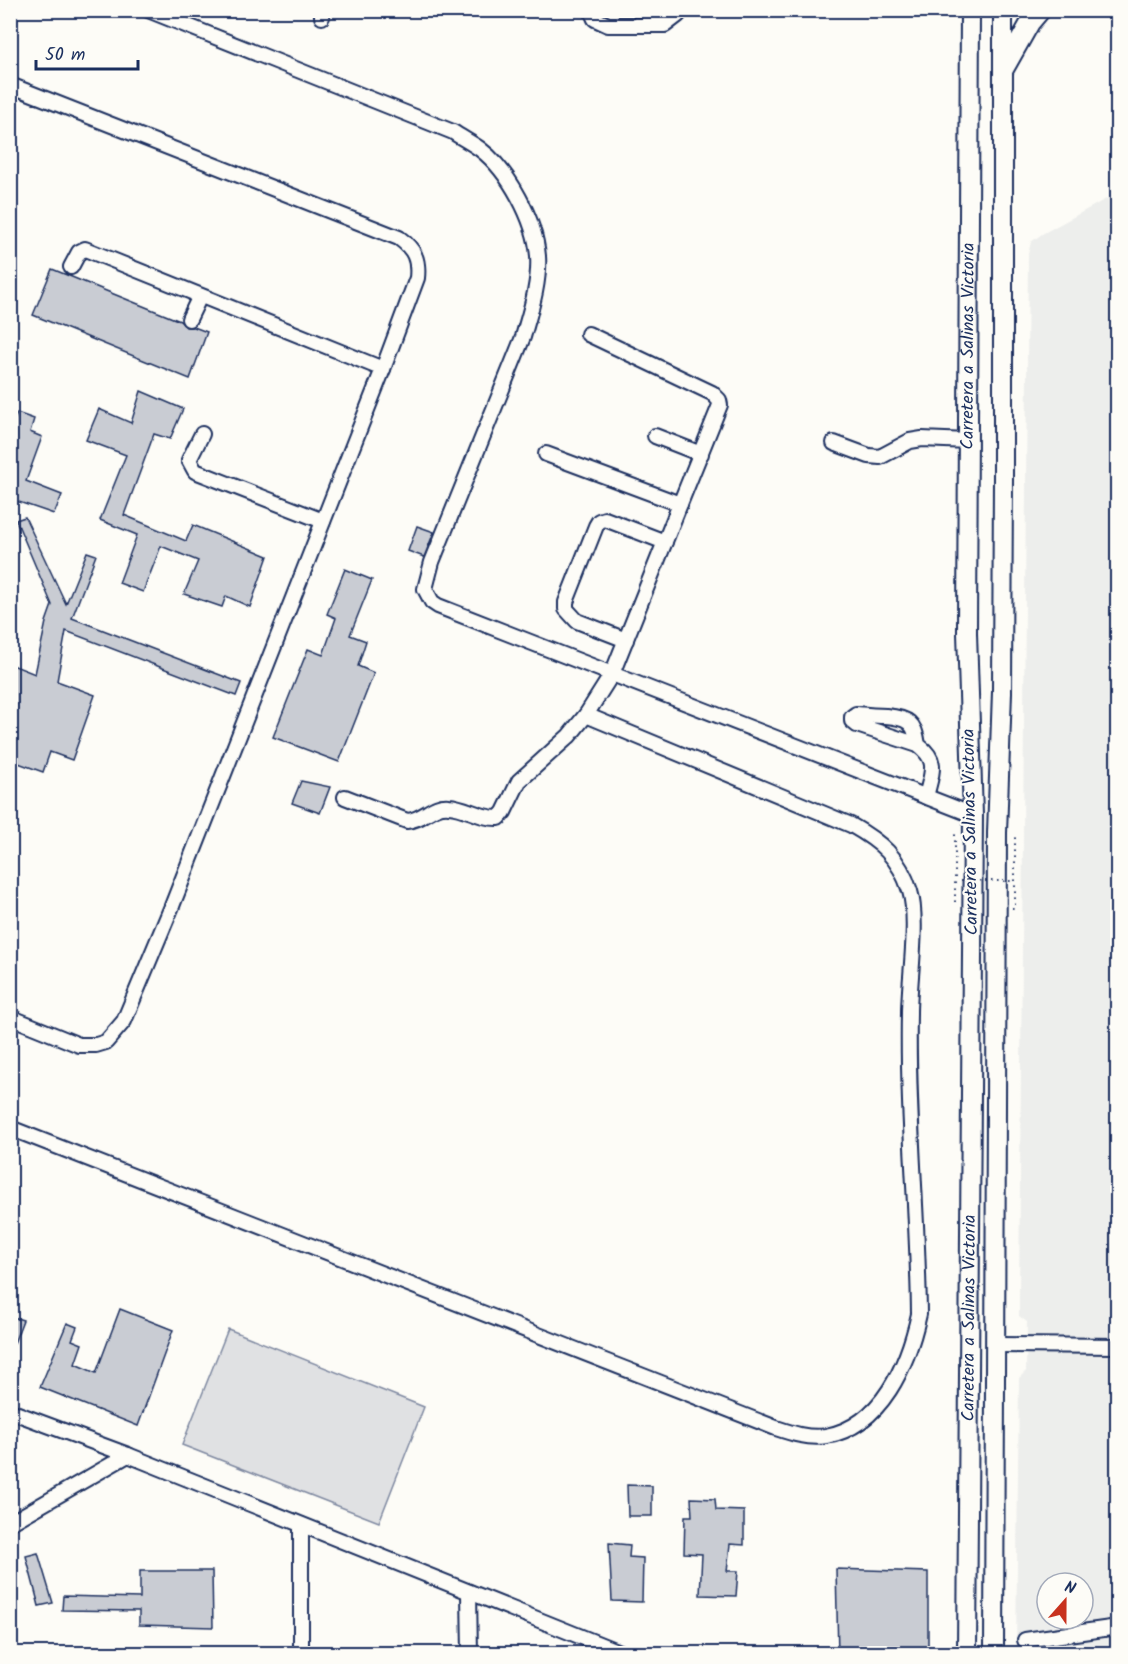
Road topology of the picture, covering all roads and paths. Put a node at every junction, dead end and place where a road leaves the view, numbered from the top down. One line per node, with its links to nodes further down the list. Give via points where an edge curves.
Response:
1 (147, 10): 24 (street, via 453,132 480,149 515,190 538,256 534,298 523,337 432,562 425,589 438,606)
2 (591, 10): 3 (street, via 596,19 608,25 665,25)
3 (681, 10)
4 (1003, 10): 7 (main road, Carretera a Salinas Victoria)
5 (1041, 10): 7 (main road)
6 (969, 11): 16 (main road, Carretera a Salinas Victoria)
7 (1003, 70): 34 (main road, Carretera a Salinas Victoria, via 1004,479 997,843)
8 (10, 85): 13 (street, via 399,238 417,255 417,278)
9 (72, 267): 10 (street, via 79,252 85,249)
10 (200, 296): 11 (street); 13 (street)
11 (189, 319)
12 (588, 334): 19 (street, via 717,398 720,405)
13 (383, 369): 21 (street)
14 (202, 434): 21 (street, via 189,460 195,471)
15 (655, 436): 19 (street)
16 (968, 441): 17 (street, via 910,441 880,457); 29 (main road, Carretera a Salinas Victoria, via 967,633)
17 (834, 443)
18 (546, 454): 20 (street)
19 (700, 454): 20 (street)
20 (680, 504): 22 (street)
21 (324, 521): 32 (street, via 124,1021 106,1042 79,1045)
22 (665, 542): 23 (street); 23 (street, via 605,519 596,526 566,609 577,621)
23 (626, 640): 24 (street)
24 (612, 674): 25 (street); 28 (street)
25 (586, 715): 27 (street, via 569,736 519,781 499,818 449,806 436,807 417,820 406,821); 33 (street, via 851,825 873,837 903,872 913,914 909,1014 919,1314 897,1377 873,1413 847,1429 825,1436 799,1435 776,1428)
26 (918, 745): 28 (street, via 931,757 933,767)
27 (345, 797)
28 (926, 797): 29 (street)
29 (973, 815): 46 (main road, Carretera a Salinas Victoria)
30 (961, 881): 31 (path, bridge)
31 (1012, 881)
32 (10, 1017)
33 (10, 1128)
34 (995, 1345): 35 (street); 47 (main road, Carretera a Salinas Victoria)
35 (1118, 1346)
36 (10, 1411): 37 (street)
37 (128, 1455): 38 (street); 39 (street)
38 (10, 1523)
39 (301, 1525): 40 (street); 43 (street)
40 (469, 1592): 44 (street); 45 (street)
41 (1118, 1628): 42 (street)
42 (1026, 1640)
43 (301, 1653)
44 (470, 1653)
45 (624, 1653)
46 (967, 1653)
47 (994, 1653)

